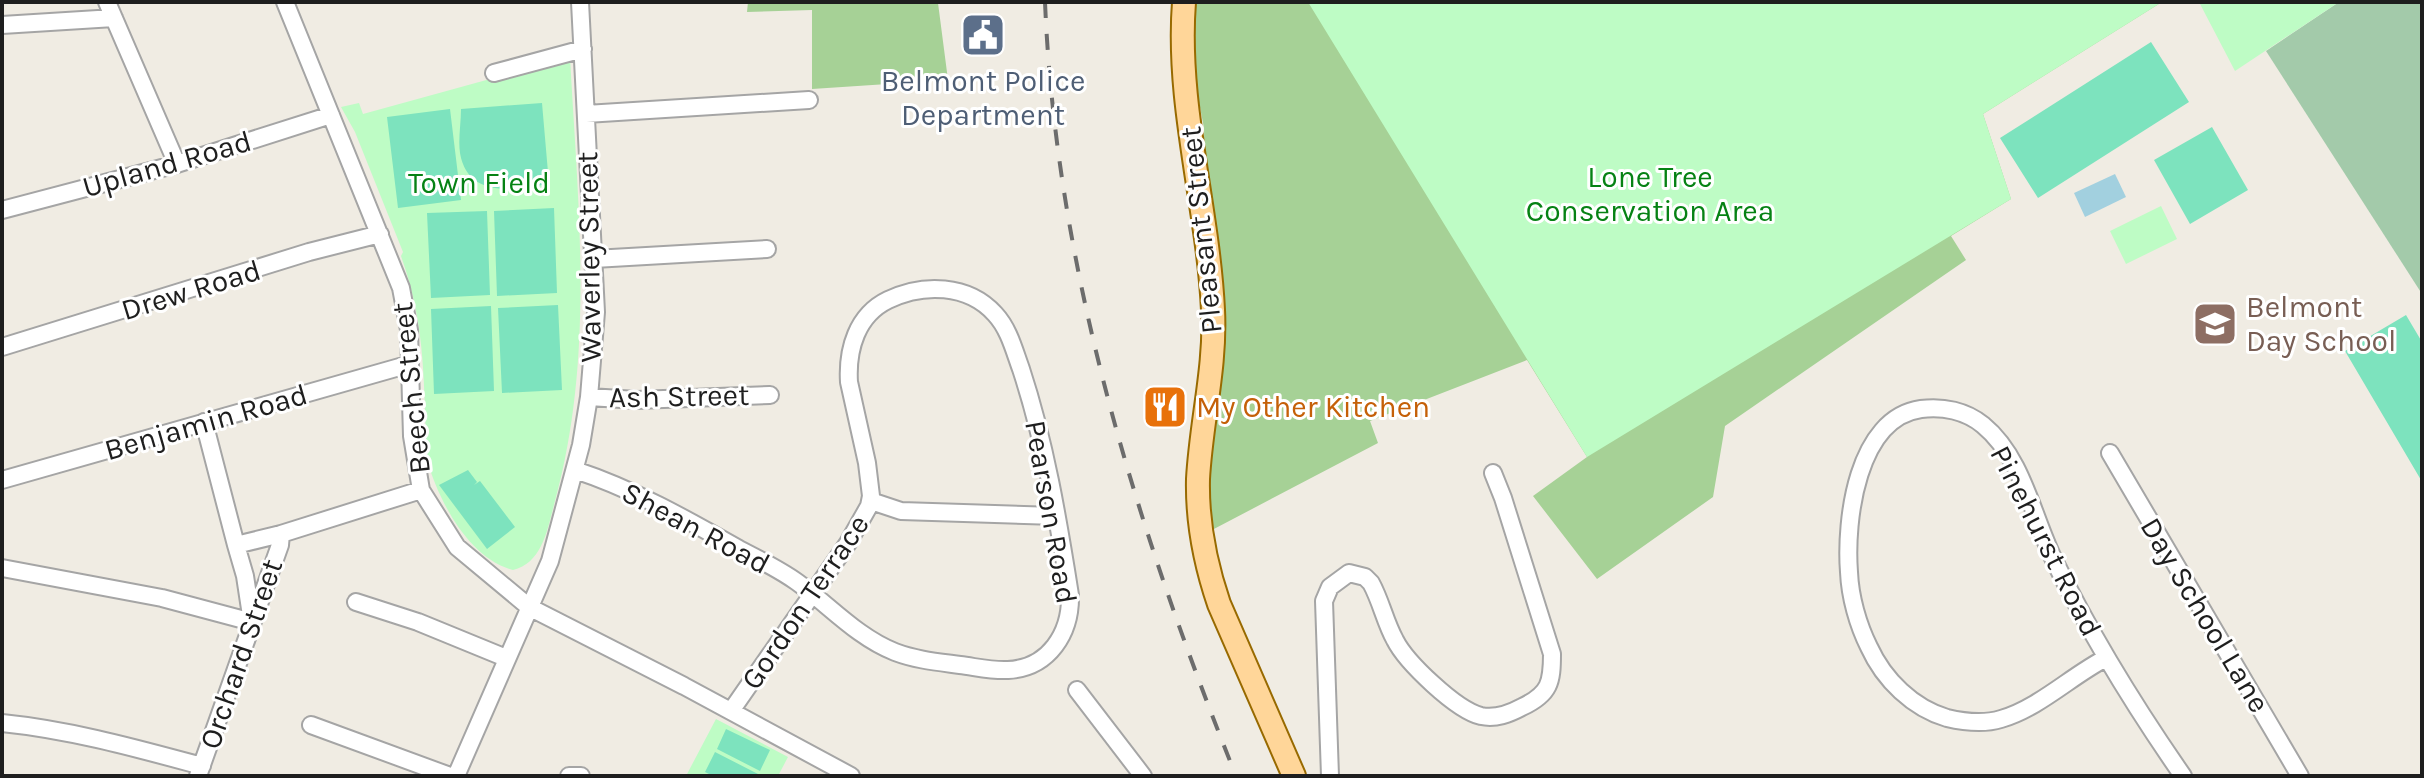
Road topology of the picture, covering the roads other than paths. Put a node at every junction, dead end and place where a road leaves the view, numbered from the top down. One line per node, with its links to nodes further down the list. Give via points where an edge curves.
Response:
1 (107, 2): 5 (street)
2 (285, 2): 11 (street, Beech Street)
3 (580, 2): 7 (street, Waverley Street)
4 (1184, 2): 51 (main road, Pleasant Street, via 1184,69 1213,311 1199,477 1202,534 1219,604)
5 (114, 18): 6 (street); 12 (street)
6 (2, 25)
7 (583, 49): 8 (street); 10 (street, Waverley Street)
8 (494, 73)
9 (809, 100): 10 (street)
10 (586, 114): 16 (street, Waverley Street)
11 (331, 115): 12 (street, Upland Road); 14 (street, Beech Street)
12 (177, 164): 13 (street, Upland Road)
13 (2, 210)
14 (380, 234): 18 (street, Drew Road); 19 (street, Beech Street, via 401,288)
15 (767, 249): 16 (street)
16 (594, 259): 21 (street, Waverley Street)
17 (1003, 324): 28 (street, Gordon Terrace, via 968,296 929,288 882,303 864,320 848,367); 29 (street, Pearson Road, via 1039,423)
18 (2, 347)
19 (410, 364): 22 (street, Benjamin Road); 27 (street, Beech Street, via 412,436)
20 (770, 395): 21 (street, Ash Street)
21 (589, 397): 24 (street, Waverley Street)
22 (204, 422): 26 (street, Benjamin Road); 31 (street)
23 (2110, 453): 54 (street, Day School Lane)
24 (575, 470): 33 (street, Shean Road, via 698,525); 35 (street, Waverley Street, via 550,561)
25 (1493, 473): 52 (street, via 1552,654 1552,680 1537,699 1505,715 1472,713 1404,655 1371,583 1349,573 1330,587 1324,601)
26 (2, 480)
27 (421, 490): 30 (street, Orchard Street); 35 (street, Beech Street, via 457,547)
28 (871, 501): 29 (street, via 901,511); 33 (street, Gordon Terrace)
29 (1056, 516): 39 (street, Pearson Road, via 1070,595 1068,623 1049,652 1030,665)
30 (281, 534): 31 (street); 36 (street, Orchard Street)
31 (236, 545): 36 (street)
32 (2, 568): 36 (street, via 162,598)
33 (812, 594): 39 (street, Shean Road, via 865,637 893,651); 41 (street, Gordon Terrace)
34 (356, 602): 37 (street)
35 (529, 607): 37 (street, Waverley Street); 41 (street, Beech Street)
36 (252, 622): 44 (street, Orchard Street)
37 (506, 658): 46 (street, Waverley Street)
38 (2106, 658): 38 (street, Pinehurst Road, via 2053,559 2013,462 1997,440 1962,412 1936,407 1909,410 1888,423 1859,474 1850,516 1849,572 1869,649 1905,696 1931,713 1957,720 2002,719); 53 (street, Pinehurst Road)
39 (1007, 671)
40 (1077, 690): 50 (street)
41 (731, 711): 49 (street, Beech Street)
42 (2, 723): 44 (street, via 111,741)
43 (311, 725): 45 (street)
44 (200, 771)
45 (450, 776)
46 (456, 776)
47 (569, 776): 48 (street)
48 (581, 776)
49 (851, 776)
50 (1143, 776)
51 (1294, 776)
52 (1330, 776)
53 (2183, 776)
54 (2300, 776)

